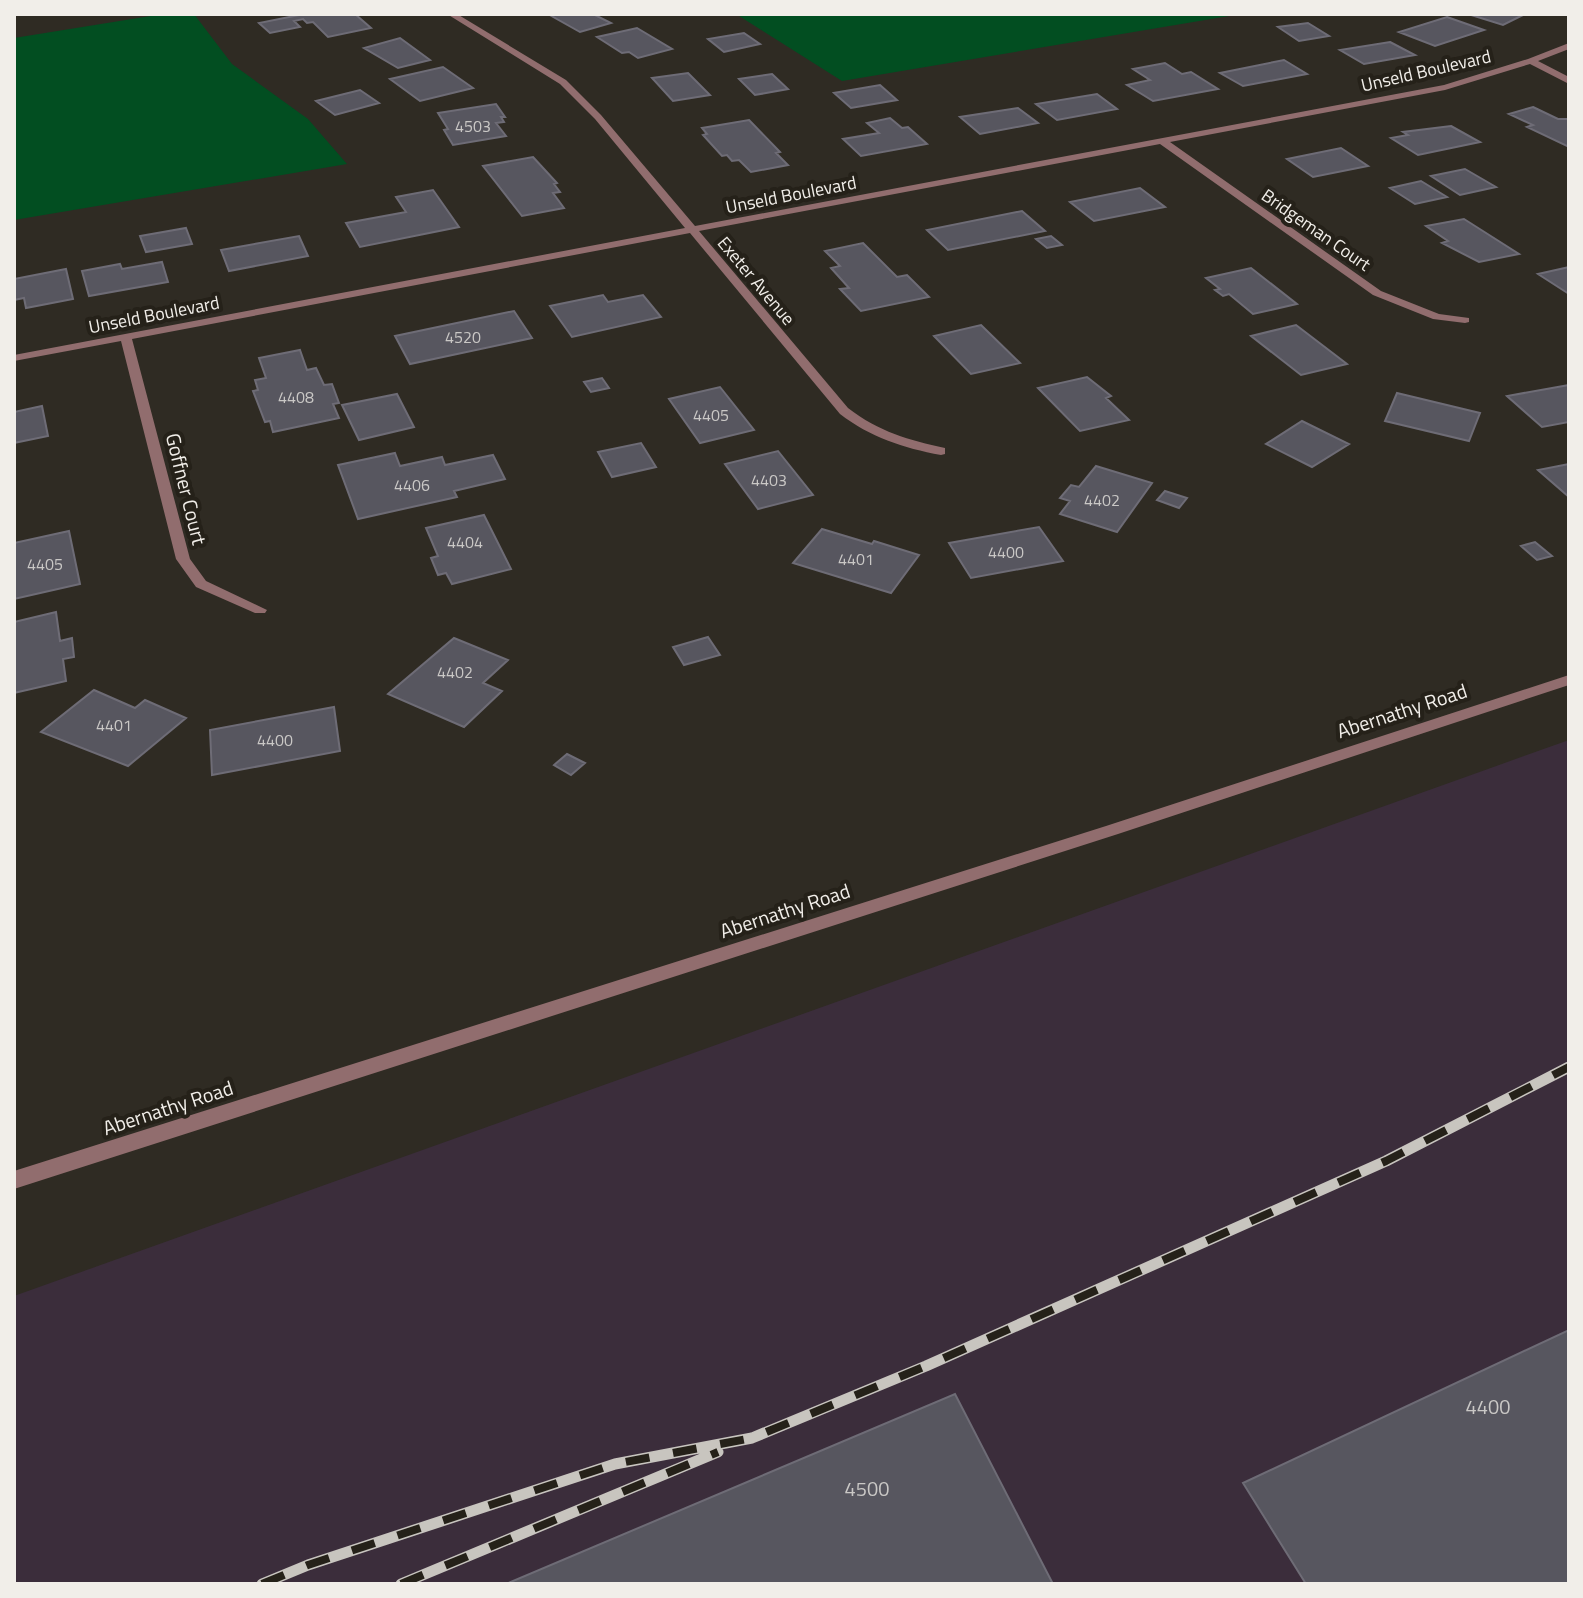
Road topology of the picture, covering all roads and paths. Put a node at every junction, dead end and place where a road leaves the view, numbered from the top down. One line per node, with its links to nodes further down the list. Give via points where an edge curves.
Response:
1 (451, 14): 6 (street, Exeter Avenue, via 563,82)
2 (1569, 46): 3 (street, Unseld Boulevard)
3 (1531, 61): 4 (street); 5 (street, Unseld Boulevard, via 1445,87)
4 (1569, 81)
5 (1162, 141): 6 (street, Unseld Boulevard); 7 (street, Bridgeman Court, via 1377,293 1437,317)
6 (692, 230): 8 (street, Unseld Boulevard); 10 (street, Exeter Avenue, via 863,428 889,440)
7 (1465, 320)
8 (126, 337): 9 (street, Unseld Boulevard); 11 (street, Goffner Court, via 183,559 201,584)
9 (14, 358)
10 (941, 451)
11 (260, 610)
12 (1569, 680): 13 (street, Abernathy Road)
13 (14, 1180)

